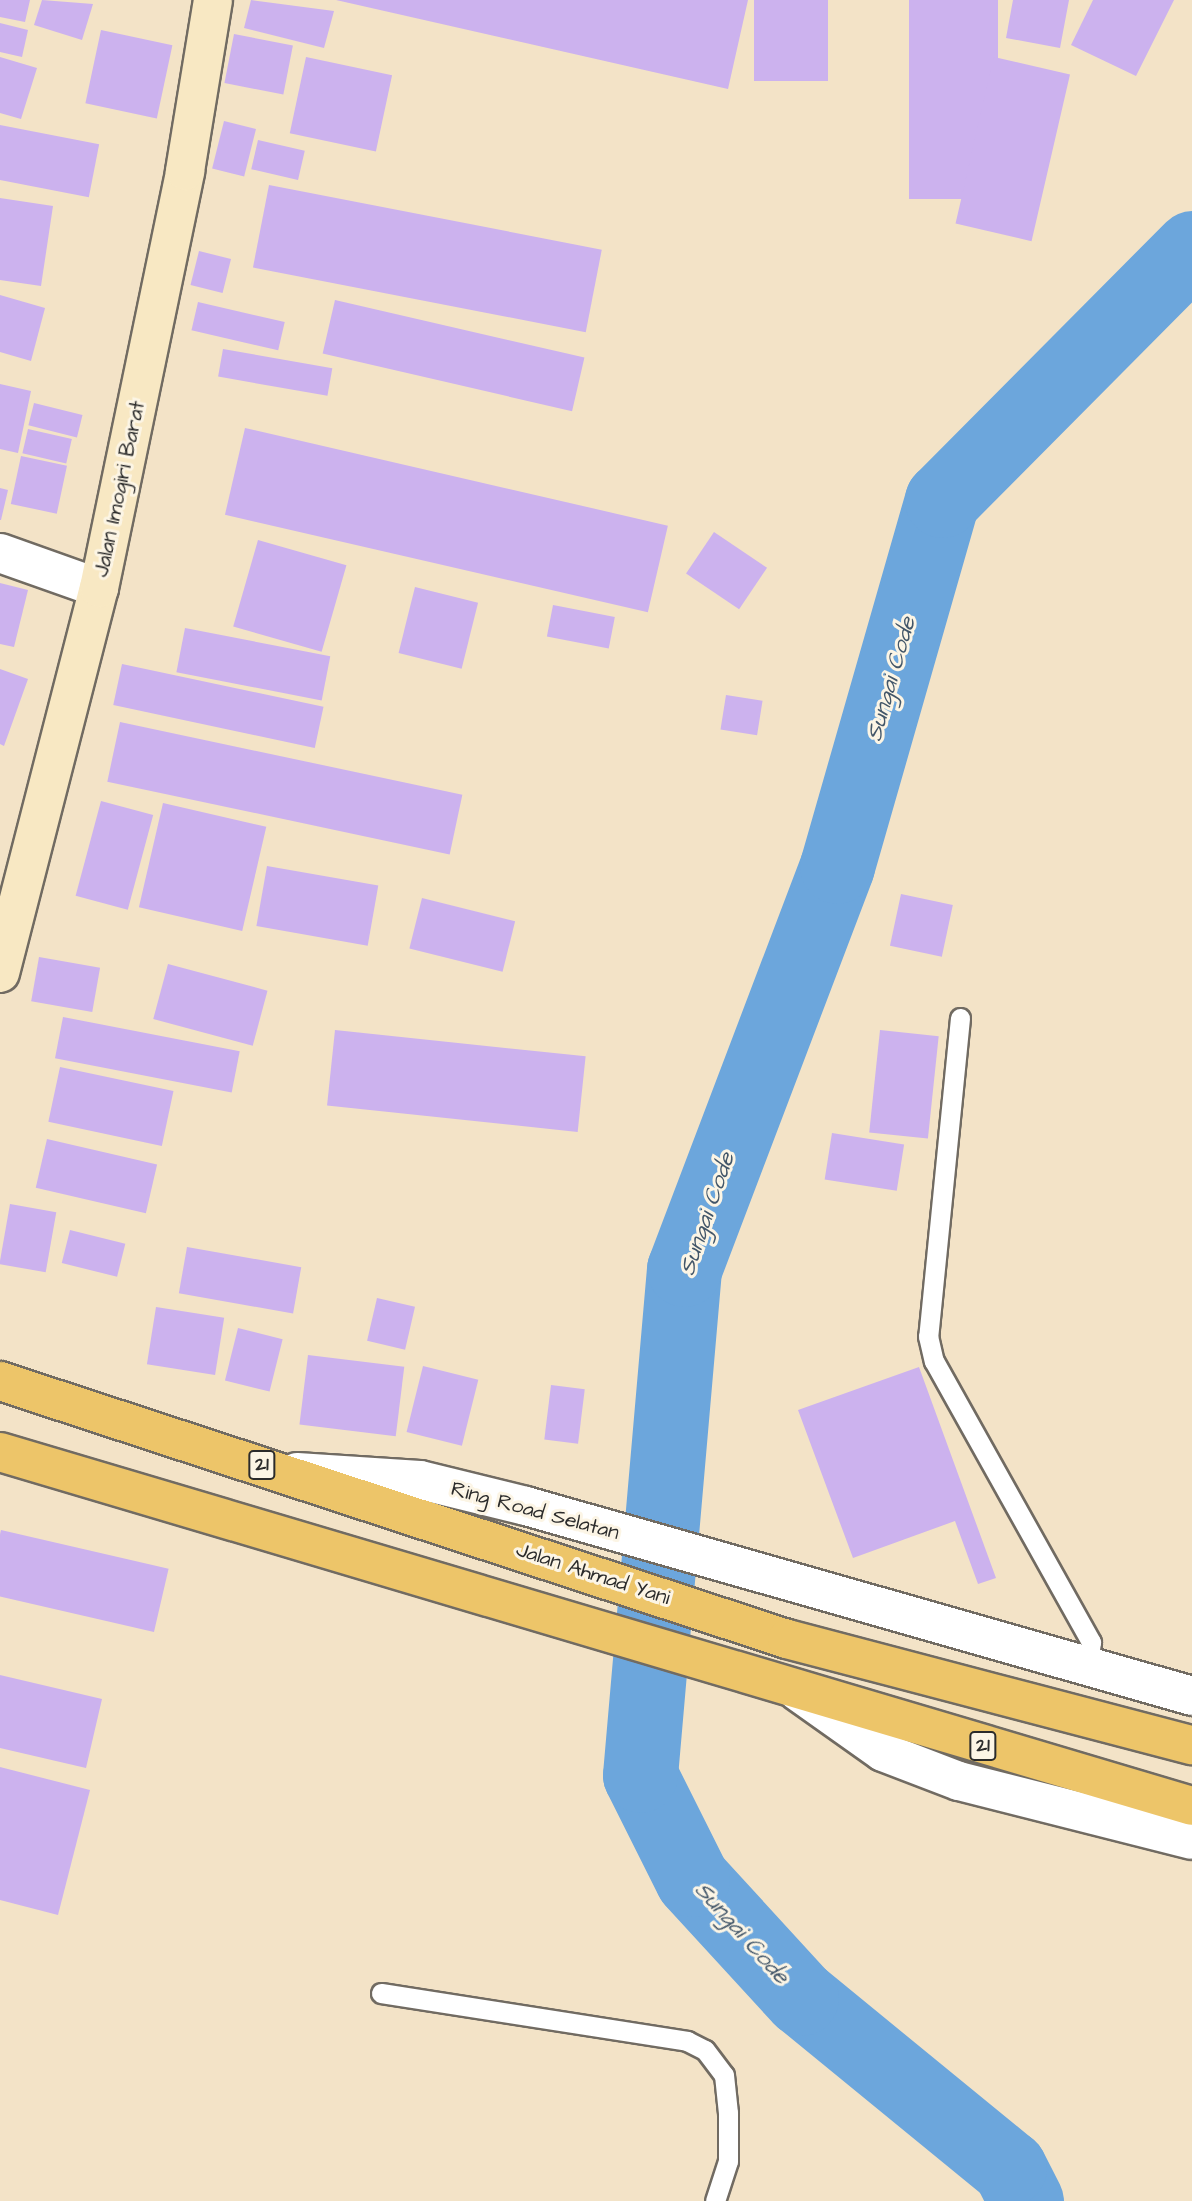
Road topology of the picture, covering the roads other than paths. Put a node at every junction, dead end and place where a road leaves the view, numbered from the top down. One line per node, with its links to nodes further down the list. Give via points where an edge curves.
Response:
1 (213, 0): 3 (main road, Jalan Imogiri Barat, via 185,171)
2 (0, 553): 3 (street)
3 (99, 588): 4 (main road, Jalan Imogiri Barat)
4 (0, 973)
5 (960, 1018): 9 (lane, via 928,1336 934,1361 1091,1642)
6 (0, 1381): 8 (highway, Jalan Ahmad Yani / 21)
7 (0, 1452): 10 (highway, 21)
8 (278, 1470): 9 (street, Ring Road Selatan, via 420,1480 526,1506); 12 (highway, Jalan Ahmad Yani / 21, via 788,1639)
9 (1087, 1670): 11 (street, Ring Road Selatan)
10 (786, 1688): 13 (highway, 21); 14 (street, via 883,1752 959,1781)
11 (1192, 1696)
12 (1192, 1745)
13 (1192, 1806)
14 (1192, 1840)
15 (381, 1993): 16 (lane, via 687,2041 705,2050 724,2075 728,2113 728,2161)
16 (715, 2201)

